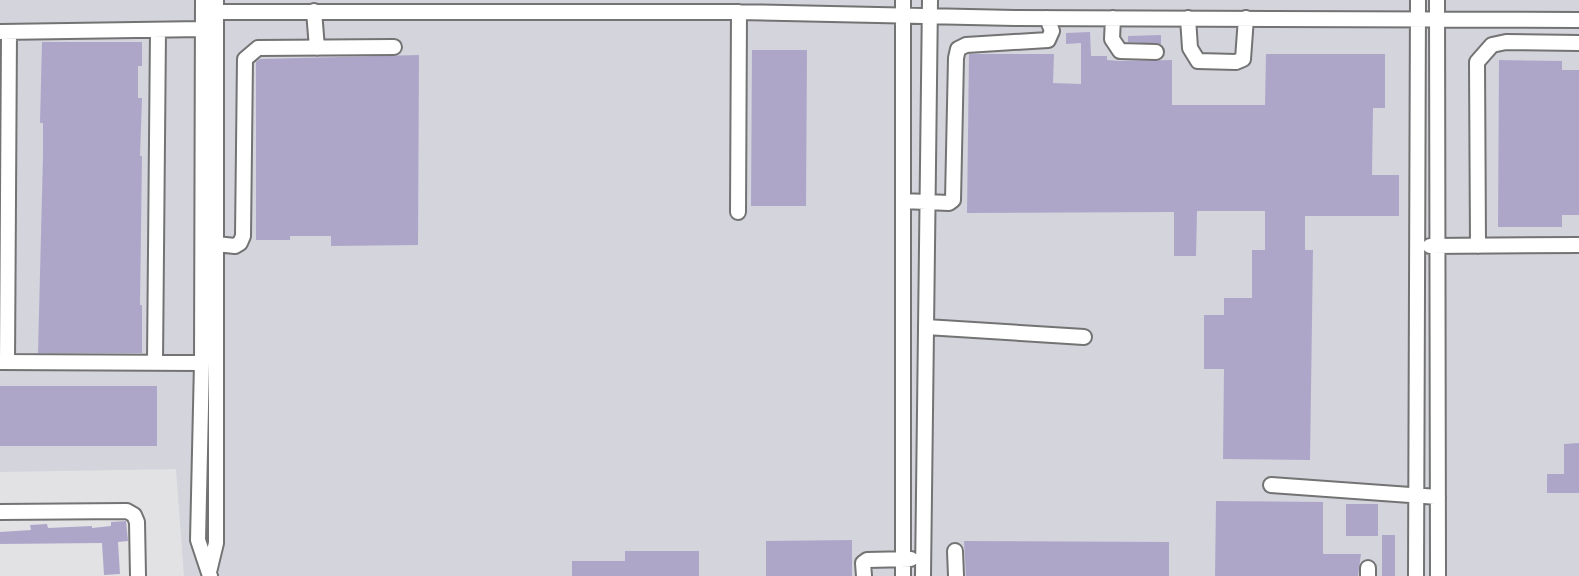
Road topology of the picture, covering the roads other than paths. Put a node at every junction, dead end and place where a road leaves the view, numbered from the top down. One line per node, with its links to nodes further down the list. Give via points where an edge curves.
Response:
1 (1418, 0): 14 (street)
2 (1437, 0): 15 (street)
3 (210, 6): 8 (street); 17 (street); 27 (street)
4 (530, 6): 5 (street); 8 (street)
5 (549, 6): 9 (street)
6 (903, 7): 7 (street); 9 (street); 24 (street)
7 (929, 7): 10 (street); 25 (street)
8 (314, 11): 22 (street)
9 (739, 12): 26 (street)
10 (1047, 18): 11 (street); 25 (street, via 1052,30 1048,40 958,49 953,200)
11 (1113, 18): 12 (street); 23 (street, via 1112,39 1120,51)
12 (1188, 18): 13 (street); 13 (street, via 1190,48 1198,61 1236,62 1243,59)
13 (1246, 18): 14 (street)
14 (1419, 19): 15 (street); 31 (street)
15 (1438, 19): 16 (street); 29 (street)
16 (1579, 19)
17 (203, 29): 18 (street); 36 (street)
18 (158, 30): 19 (street); 35 (street)
19 (4, 32): 34 (street)
20 (1579, 43): 30 (street, via 1492,45 1477,62)
21 (394, 47): 22 (street)
22 (317, 48): 27 (street, via 258,48 245,60 243,236 234,246)
23 (1156, 52)
24 (903, 201): 25 (street); 37 (street)
25 (928, 201): 32 (street)
26 (738, 212)
27 (216, 244): 46 (street, via 216,543)
28 (1579, 245): 30 (street)
29 (1437, 246): 30 (street); 31 (street); 41 (street)
30 (1478, 246)
31 (1417, 247): 40 (street)
32 (926, 327): 33 (street); 38 (street)
33 (1084, 337)
34 (4, 362): 35 (street)
35 (155, 362): 36 (street)
36 (202, 363): 46 (street, via 198,540)
37 (902, 394): 38 (street); 44 (street)
38 (925, 394): 45 (street)
39 (1271, 485): 40 (street)
40 (1415, 495): 41 (street); 52 (street)
41 (1438, 497): 53 (street)
42 (0, 512): 47 (street, via 127,511 137,522)
43 (955, 551): 51 (street)
44 (903, 558): 45 (street); 48 (street, via 867,560 863,562); 49 (street)
45 (923, 559): 50 (street)
46 (210, 575)
47 (138, 576)
48 (864, 576)
49 (903, 576)
50 (923, 576)
51 (956, 576)
52 (1416, 576)
53 (1438, 576)

